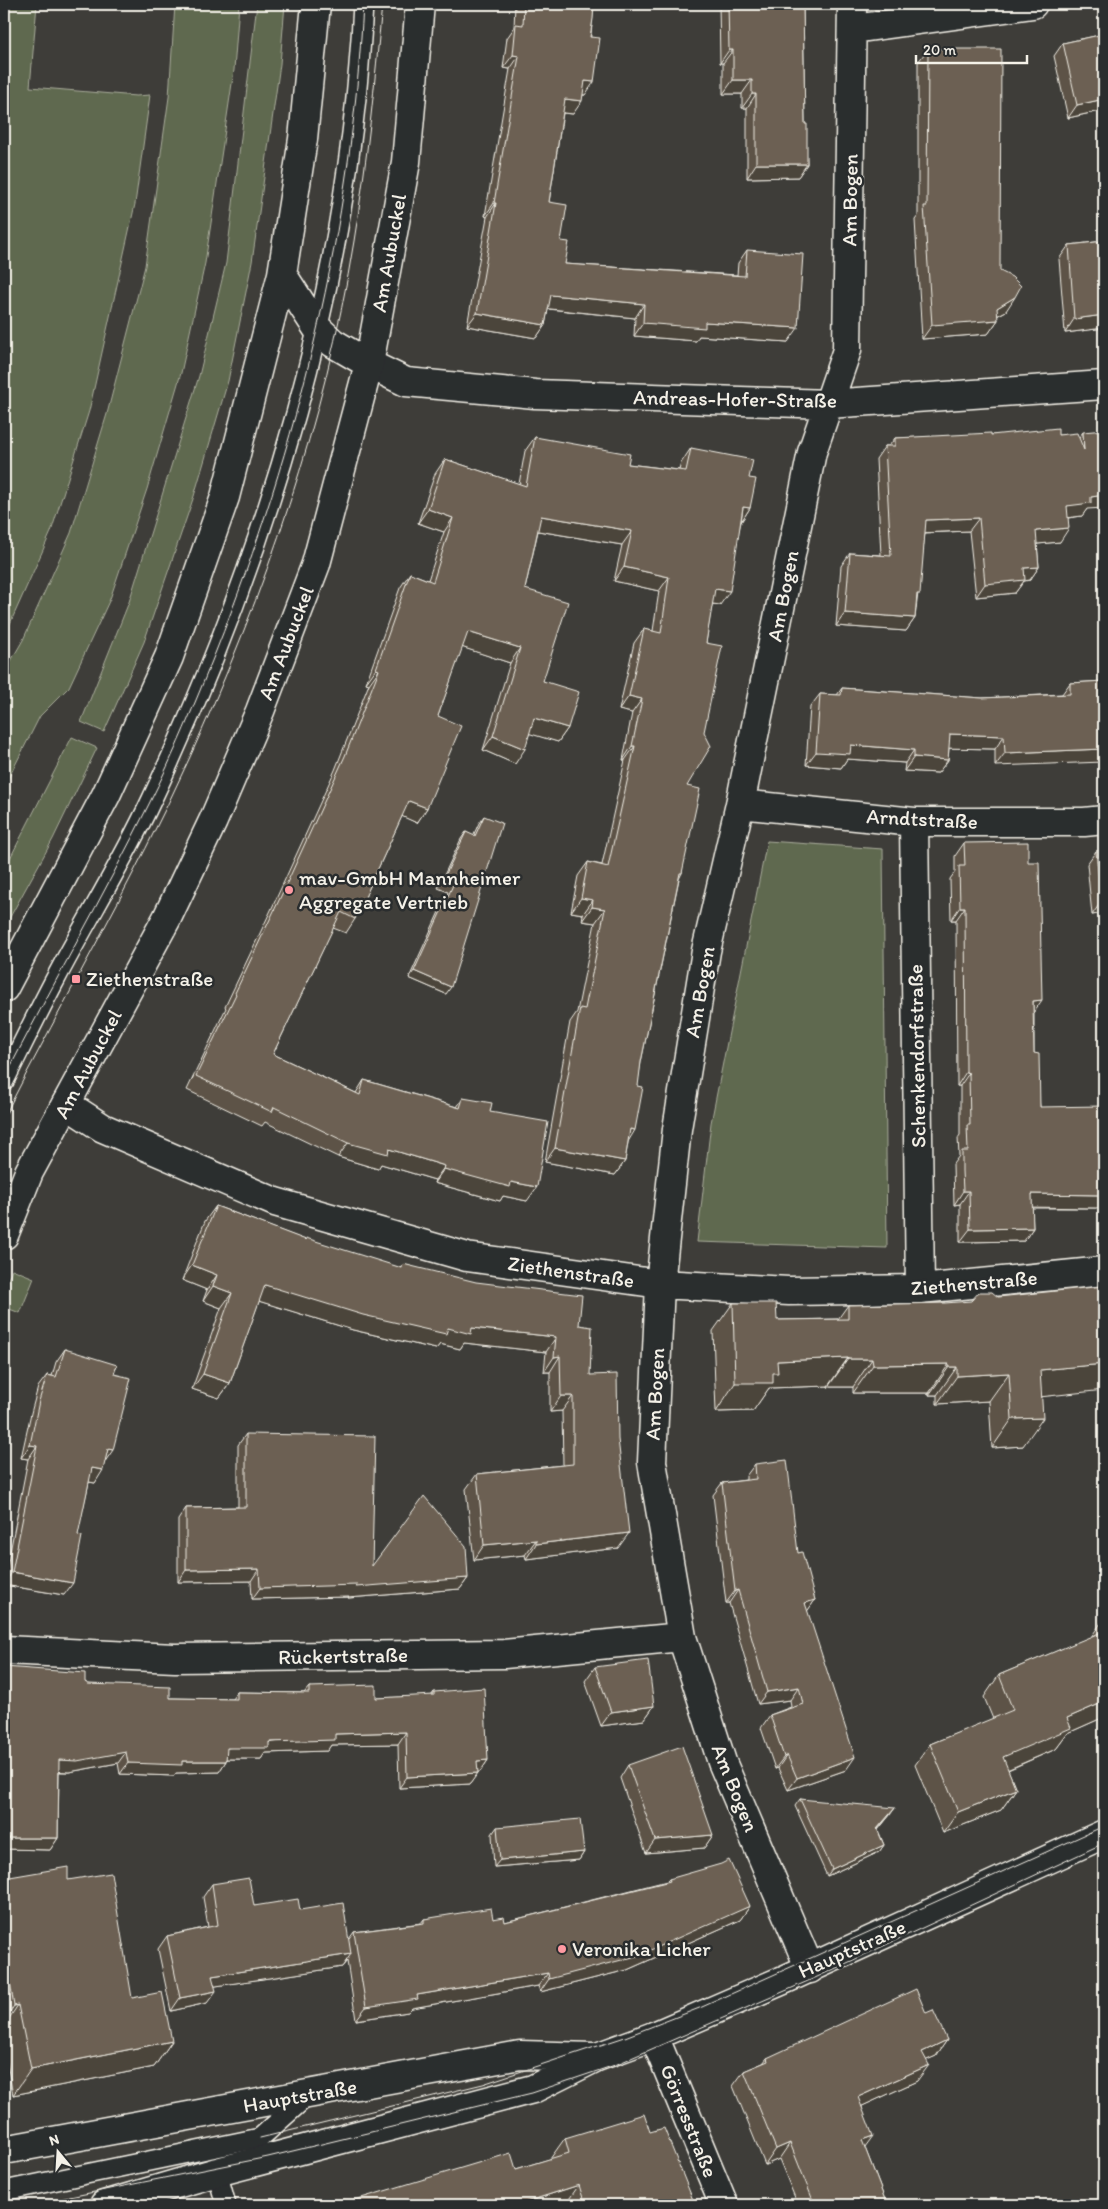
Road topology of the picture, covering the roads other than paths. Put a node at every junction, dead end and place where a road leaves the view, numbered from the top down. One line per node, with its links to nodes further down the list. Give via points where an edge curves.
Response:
1 (316, 4): 6 (street, via 303,139)
2 (363, 4): 7 (lane, via 346,168)
3 (420, 4): 8 (street, Am Aubuckel, via 406,162)
4 (1033, 4): 5 (street)
5 (853, 16): 10 (street, Am Bogen, via 846,350)
6 (282, 274): 7 (street, Andreas-Hofer-Straße); 14 (street, via 225,497 168,658 106,795)
7 (317, 328): 8 (street, Andreas-Hofer-Straße, via 333,343); 15 (lane, via 296,417 267,510 192,710 150,803)
8 (369, 364): 10 (street, Andreas-Hofer-Straße, via 406,382 535,394); 16 (street, Am Aubuckel, via 316,564 260,711 167,918)
9 (1104, 385): 10 (street, Andreas-Hofer-Straße)
10 (828, 404): 11 (street, Am Bogen, via 812,452)
11 (740, 804): 13 (street, Arndtstraße); 19 (street, Am Bogen, via 706,951 678,1129)
12 (1104, 820): 13 (street, Arndtstraße)
13 (914, 822): 20 (street, Schenkendorfstraße)
14 (4, 988)
15 (4, 1081)
16 (66, 1104): 17 (street, Am Aubuckel, via 29,1172); 19 (street, Ziethenstraße, via 103,1128 276,1202 467,1257)
17 (4, 1235)
18 (1104, 1271): 20 (street, Ziethenstraße)
19 (660, 1284): 20 (street, Ziethenstraße, via 789,1291); 21 (street, Am Bogen, via 652,1462)
20 (920, 1289)
21 (682, 1636): 22 (street, Rückertstraße, via 504,1654 175,1658); 24 (street, Am Bogen, via 722,1762)
22 (4, 1650)
23 (1104, 1834): 24 (street, Hauptstraße)
24 (810, 1969): 25 (street, Hauptstraße)
25 (654, 2036): 26 (street, Hauptstraße); 33 (street, Görresstraße)
26 (597, 2057): 27 (street, Hauptstraße, via 520,2055); 29 (street, Hauptstraße, via 533,2089)
27 (308, 2095): 28 (street, Hauptstraße); 30 (lane, via 260,2138)
28 (4, 2150)
29 (217, 2172): 31 (street, Hauptstraße); 32 (lane)
30 (4, 2191)
31 (104, 2205)
32 (226, 2205)
33 (724, 2205)

